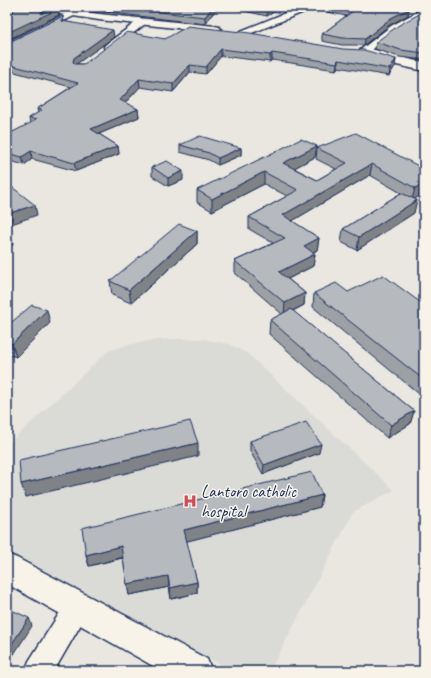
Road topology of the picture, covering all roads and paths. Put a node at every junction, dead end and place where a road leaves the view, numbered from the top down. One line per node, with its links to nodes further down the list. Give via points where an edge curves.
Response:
1 (34, 7): 4 (street)
2 (308, 7): 6 (street)
3 (424, 12): 10 (street, via 394,28)
4 (73, 13): 5 (street); 8 (street)
5 (142, 22): 6 (street); 11 (street)
6 (244, 33): 7 (street)
7 (265, 36)
8 (7, 46)
9 (349, 50): 10 (street)
10 (364, 51): 12 (street)
11 (98, 54)
12 (424, 67)
13 (7, 568): 14 (street)
14 (78, 607): 15 (street); 16 (street)
15 (40, 671)
16 (195, 671)

